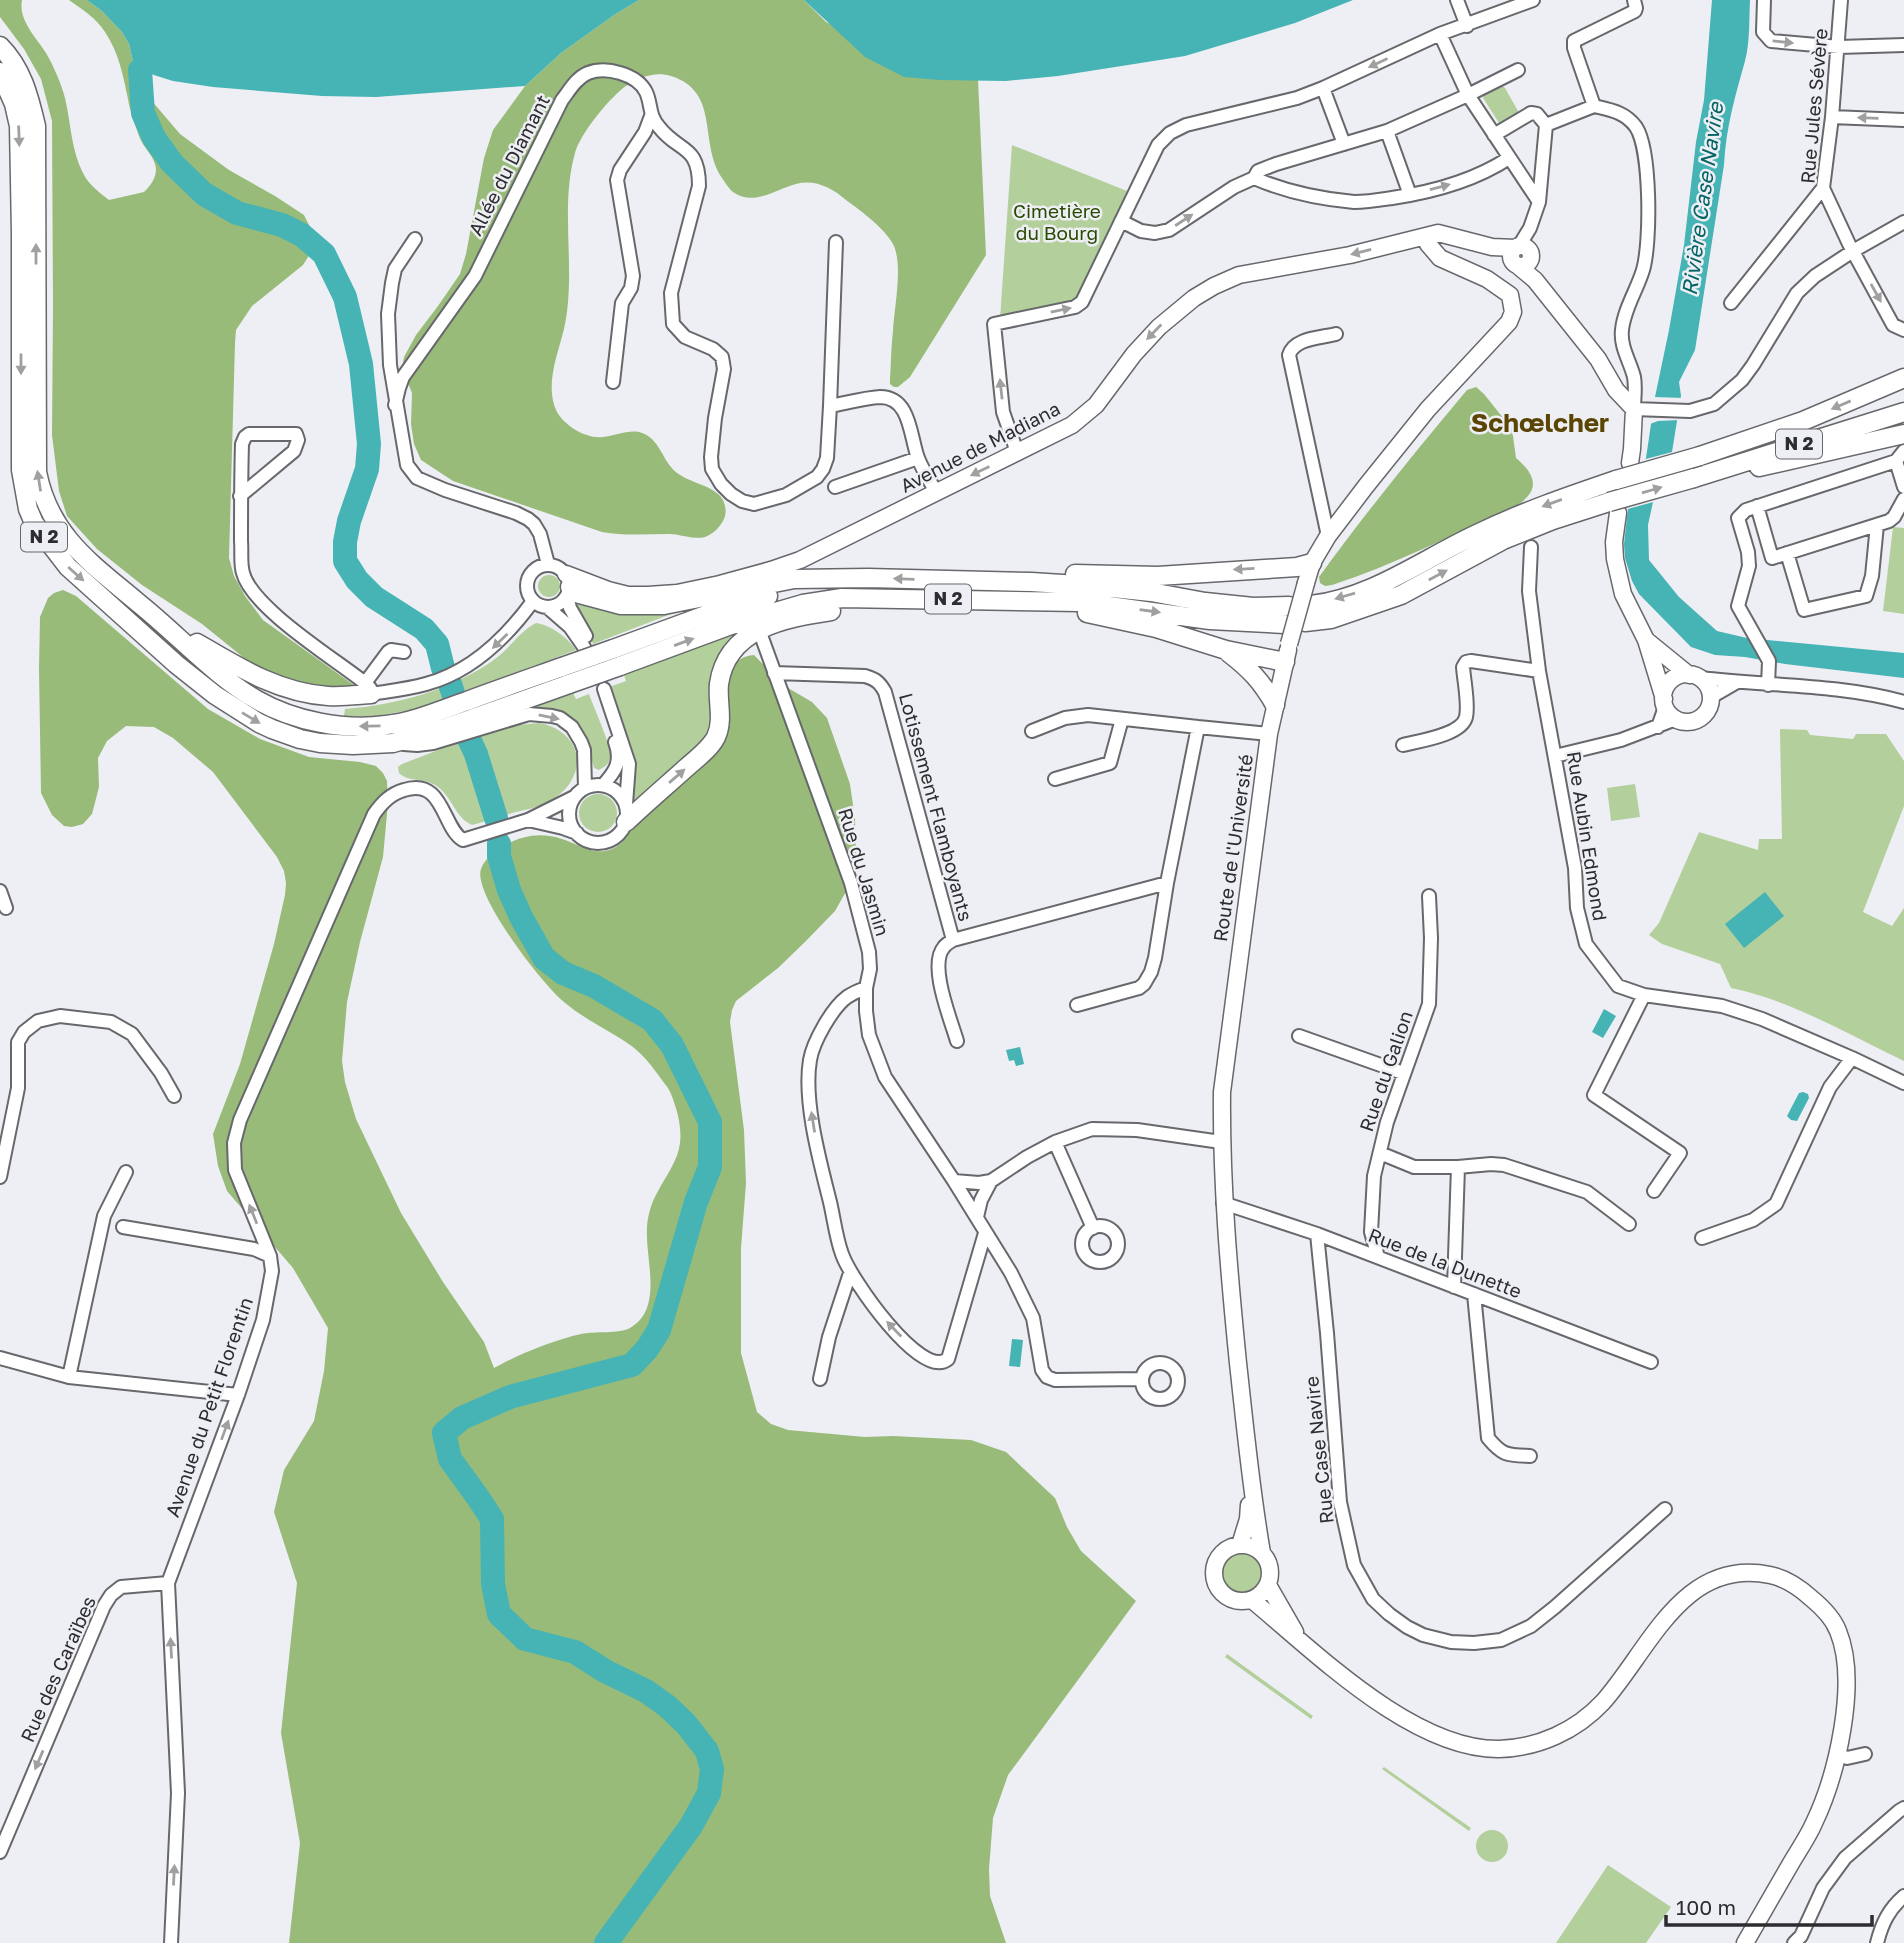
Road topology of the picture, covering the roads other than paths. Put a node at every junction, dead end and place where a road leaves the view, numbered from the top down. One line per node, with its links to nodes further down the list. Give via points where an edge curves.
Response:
1 (1457, 0): 6 (street)
2 (1533, 0): 6 (street)
3 (1634, 0): 15 (street, via 1635,11 1574,41)
4 (1765, 0): 10 (street, one-way to 10, via 1763,32 1771,41)
5 (1841, 0): 10 (street, Rue Jules Sévère)
6 (1467, 26): 7 (street)
7 (1440, 34): 13 (street, one-way to 13); 14 (street)
8 (1904, 45): 10 (street)
9 (0, 46): 73 (main road, N 2, one-way to 9, via 68,540 41,493 37,472 36,126 25,84)
10 (1839, 47): 17 (street, Rue Jules Sévère)
11 (1518, 70): 14 (street)
12 (0, 72): 93 (main road, N 2, one-way to 93, via 19,125 21,470 34,523 75,573 176,664 236,709 272,729 320,743 353,745 393,743)
13 (1323, 88): 22 (street); 28 (street, via 1178,128 1164,137)
14 (1468, 95): 20 (street); 21 (street)
15 (1594, 106): 19 (street); 43 (street, via 1626,117 1642,142 1648,247 1622,338 1634,379)
16 (651, 116): 39 (street, via 617,180 633,276 622,303); 41 (street, Allée du Diamant, via 647,94 633,79 602,71 575,82 475,276 403,377); 42 (street, Allée du Diamant, via 668,138 694,157 699,172 671,293 673,324 685,337 722,357 711,457 721,484 754,504 786,495 817,477 827,458)
17 (1832, 117): 18 (street, one-way to 17); 25 (street, Rue Jules Sévère)
18 (1904, 120)
19 (1546, 125): 21 (street, via 1531,113); 27 (street)
20 (1387, 131): 22 (street); 26 (street)
21 (1494, 135): 23 (street)
22 (1344, 144): 24 (street, via 1276,164)
23 (1509, 158): 26 (street, one-way to 23, via 1467,180); 27 (street)
24 (1254, 178): 26 (street, via 1354,202); 28 (street, one-way to 24, via 1141,231 1169,230)
25 (1823, 188): 33 (street, Rue Jules Sévère); 35 (street)
26 (1410, 195)
27 (1539, 202): 34 (street)
28 (1121, 221): 46 (street, one-way to 28, via 1003,412 994,324 1082,302)
29 (1904, 222): 33 (street)
30 (1427, 236): 34 (main road, Avenue de Madiana, via 1438,233); 46 (main road, Avenue de Madiana, one-way to 46, via 1239,275 1214,286 1159,327 1085,416); 60 (main road, Route de l'Université, via 1440,258 1510,295 1513,312)
31 (415, 239): 41 (street, via 396,270 389,303)
32 (836, 243): 42 (street, Allée du Diamant)
33 (1853, 251): 36 (street, Rue Jules Sévère, one-way to 36, via 1893,324); 43 (street, via 1797,293 1754,365 1714,404 1690,411)
34 (1520, 255): 43 (main road)
35 (1731, 303)
36 (1904, 330)
37 (1336, 334): 60 (street, via 1297,343 1289,355)
38 (1904, 378): 47 (main road, one-way to 47, via 1803,421)
39 (613, 382)
40 (1904, 404): 47 (main road, N 2, via 1777,440)
41 (395, 405): 64 (street, via 407,465 416,478 528,519 540,534)
42 (830, 406): 49 (street, via 880,397 891,400 909,418)
43 (1634, 409): 50 (main road)
44 (1904, 412): 51 (main road, N 2)
45 (1904, 434): 51 (main road)
46 (1017, 452): 54 (main road, Avenue de Madiana, one-way to 54)
47 (1700, 456): 71 (main road, N 2, one-way to 71, bridge, via 1616,480 1513,518 1385,582)
48 (1900, 456): 53 (street); 57 (street)
49 (918, 458): 52 (street); 54 (street)
50 (1630, 463)
51 (1700, 476): 58 (main road, N 2, one-way to 51, bridge)
52 (835, 487)
53 (1904, 487)
54 (936, 492): 67 (main road, Avenue de Madiana, via 800,560 720,584 648,596)
55 (240, 496): 55 (street, via 245,437 296,435 294,451); 86 (street, via 242,569 251,590 282,621)
56 (1904, 499): 59 (street, via 1892,520)
57 (1757, 506): 62 (street, via 1772,558); 85 (street, via 1738,518 1749,566 1738,607 1769,661)
58 (1613, 507): 74 (main road, N 2, one-way to 58, via 1331,619 1401,595 1503,540 1553,520); 76 (main road, via 1615,559 1623,594)
59 (1877, 525): 62 (street); 62 (street, via 1866,596 1804,610)
60 (1328, 536): 63 (main road, Route de l'Université)
61 (1531, 547): 81 (street, Rue Aubin Edmond, via 1529,591)
62 (1787, 553)
63 (1312, 563): 66 (main road, one-way to 66, via 1158,576 1045,574); 80 (main road, Route de l'Université, bridge)
64 (548, 564): 67 (street, via 561,568); 69 (street, via 536,568 528,578 527,590)
65 (868, 578): 66 (main road, N 2, one-way to 65); 67 (main road, via 794,579 645,606 576,593); 79 (main road, N 2, via 800,587 749,601)
66 (964, 580): 70 (main road, N 2, one-way to 66, via 1080,602 1210,620 1287,615 1151,592)
67 (568, 585): 72 (street, via 559,604); 72 (street, via 570,608 587,646)
68 (957, 600): 70 (main road, N 2); 79 (main road, N 2, one-way to 68, via 803,604 842,598); 103 (main road, one-way to 68, via 712,743 720,723 723,666 753,632 817,613)
69 (533, 601): 72 (street); 86 (street, one-way to 86, via 495,646 458,671 427,684)
70 (1026, 601): 77 (main road, via 1156,628)
71 (1311, 605)
72 (547, 607)
73 (161, 622): 86 (main road, via 252,675 281,686 327,696); 93 (main road, N 2, one-way to 73, via 405,722 366,727 294,716 258,701 228,681)
74 (1305, 622)
75 (762, 638): 82 (street, Rue du Jasmin)
76 (1646, 640): 83 (main road); 90 (main road)
77 (1226, 650): 80 (main road); 89 (main road, via 1259,679)
78 (404, 652): 86 (street, via 388,652)
79 (617, 657): 92 (main road, N 2, bridge, via 569,684); 93 (main road, N 2, bridge, via 562,667 474,698)
80 (1285, 662): 89 (main road, Route de l'Université)
81 (1539, 670): 97 (street, via 1466,662 1463,724 1454,731); 98 (street, Rue Aubin Edmond)
82 (774, 673): 110 (street, Lotissement Flamboyants, via 865,676 881,684); 111 (street, Rue du Jasmin, via 851,883 869,952)
83 (1695, 676): 84 (street); 87 (main road, via 1706,683); 90 (main road, via 1681,675 1668,684)
84 (1737, 682): 85 (street); 87 (street)
85 (1769, 685): 88 (street, via 1817,687)
86 (368, 688)
87 (1711, 697): 90 (main road, via 1703,717 1690,722)
88 (1904, 702)
89 (1275, 705): 96 (main road, Route de l'Université)
90 (1668, 708): 98 (street, via 1658,727)
91 (1122, 719): 94 (street); 95 (street, via 1065,718); 99 (street, via 1110,763)
92 (482, 722): 93 (main road, N 2); 101 (street, one-way to 101, via 529,714 560,718 582,741)
93 (442, 727)
94 (1198, 727): 96 (street); 106 (street)
95 (1032, 731)
96 (1269, 734): 121 (main road, Route de l'Université, via 1222,1092)
97 (1403, 745)
98 (1555, 756): 112 (street, Rue Aubin Edmond, via 1586,944 1618,986)
99 (1055, 779)
100 (603, 785): 101 (street); 103 (street, via 616,790); 103 (street, via 619,759 601,690 629,764)
101 (585, 788): 102 (street)
102 (574, 797): 104 (street); 105 (street, via 569,816)
103 (626, 813): 105 (street, via 618,835 605,842 589,842)
104 (528, 820): 105 (street); 137 (street, Avenue du Petit Florentin, one-way to 104, via 236,1170 234,1143 374,814 394,793 416,787 436,798 460,839)
105 (576, 833)
106 (1167, 883): 110 (street); 113 (street, via 1155,958 1144,985)
107 (0, 891): 109 (street)
108 (1429, 896): 117 (street, Rue du Galion, via 1429,1004)
109 (6, 908)
110 (953, 940): 115 (street, Lotissement Flamboyants, via 939,956 938,974)
111 (866, 988): 126 (street, Rue du Jasmin, via 869,1035 885,1077); 139 (street, one-way to 111, via 817,1150 810,1061 830,1017 846,998)
112 (1644, 995): 116 (street, Rue Aubin Edmond, via 1722,1006); 128 (street, via 1594,1095 1680,1153)
113 (1077, 1005)
114 (1299, 1036): 117 (street)
115 (957, 1041)
116 (1852, 1058): 118 (street, Rue Aubin Edmond); 136 (street, via 1830,1087 1776,1204 1753,1220)
117 (1403, 1073): 122 (street, Rue du Galion)
118 (1904, 1083)
119 (174, 1096): 125 (street, via 132,1034 111,1022 60,1016 38,1021 18,1042 18,1088)
120 (1055, 1142): 121 (street, via 1092,1129 1138,1130); 127 (street); 133 (street)
121 (1221, 1142): 129 (main road, Route de l'Université)
122 (1380, 1153): 123 (street, via 1414,1167); 138 (street, Rue du Galion, via 1371,1232)
123 (1458, 1167): 131 (street, via 1504,1165 1575,1188); 140 (street)
124 (126, 1172): 144 (street, via 104,1216)
125 (0, 1177)
126 (954, 1181): 127 (street); 130 (street, Rue du Jasmin)
127 (991, 1181): 130 (street)
128 (1654, 1191)
129 (1223, 1203): 135 (street, Rue de la Dunette); 149 (main road, Route de l'Université)
130 (977, 1217): 134 (street, Rue du Jasmin)
131 (1629, 1224)
132 (122, 1227): 137 (street, via 254,1249)
133 (1093, 1228)
134 (985, 1233): 139 (street, one-way to 139, via 948,1359 943,1363 919,1355 869,1301); 145 (street, Rue du Jasmin, via 1033,1318 1047,1377)
135 (1317, 1234): 138 (street, Rue de la Dunette); 150 (street, Rue Case Navire, via 1340,1502 1354,1565 1373,1599 1389,1614 1423,1635 1451,1642 1501,1640 1556,1607)
136 (1702, 1238)
137 (270, 1256): 147 (street, Avenue du Petit Florentin, via 272,1271 263,1321)
138 (1378, 1257): 140 (street, Rue de la Dunette)
139 (850, 1272): 146 (street)
140 (1454, 1287): 141 (street, Rue de la Dunette)
141 (1474, 1294): 143 (street, Rue de la Dunette); 148 (street, via 1488,1438 1499,1451)
142 (0, 1358): 144 (street)
143 (1651, 1362)
144 (69, 1377): 147 (street)
145 (1142, 1379)
146 (820, 1380)
147 (238, 1395): 153 (street, Avenue du Petit Florentin, one-way to 147)
148 (1530, 1456)
149 (1251, 1481): 151 (main road, Route de l'Université); 152 (main road, Route de l'Université)
150 (1665, 1509)
151 (1240, 1545): 152 (main road); 155 (main road, Route de l'Université, via 1219,1556 1214,1579 1230,1600)
152 (1262, 1553): 154 (main road, Route de l'Université, via 1269,1564)
153 (168, 1583): 160 (street, Rue des Caraïbes, one-way to 160, via 121,1587 104,1606); 162 (street, Avenue du Petit Florentin, one-way to 153, via 178,1793)
154 (1268, 1585): 155 (main road); 156 (main road, Route de l'Université)
155 (1252, 1600): 156 (main road, Route de l'Université)
156 (1300, 1640): 157 (main road, Route de l'Université, via 1339,1674 1420,1727 1483,1748 1515,1748 1553,1738 1583,1719 1602,1702 1684,1598 1705,1582 1745,1573 1769,1575 1806,1593 1838,1630 1846,1684)
157 (1837, 1754): 158 (street, via 1847,1758); 163 (main road, Route de l'Université, via 1814,1824)
158 (1865, 1755)
159 (1902, 1811): 164 (street, via 1845,1858)
160 (0, 1852)
161 (1904, 1896): 165 (street, via 1881,1926)
162 (171, 1943)
163 (1745, 1943)
164 (1794, 1943)
165 (1877, 1943)

